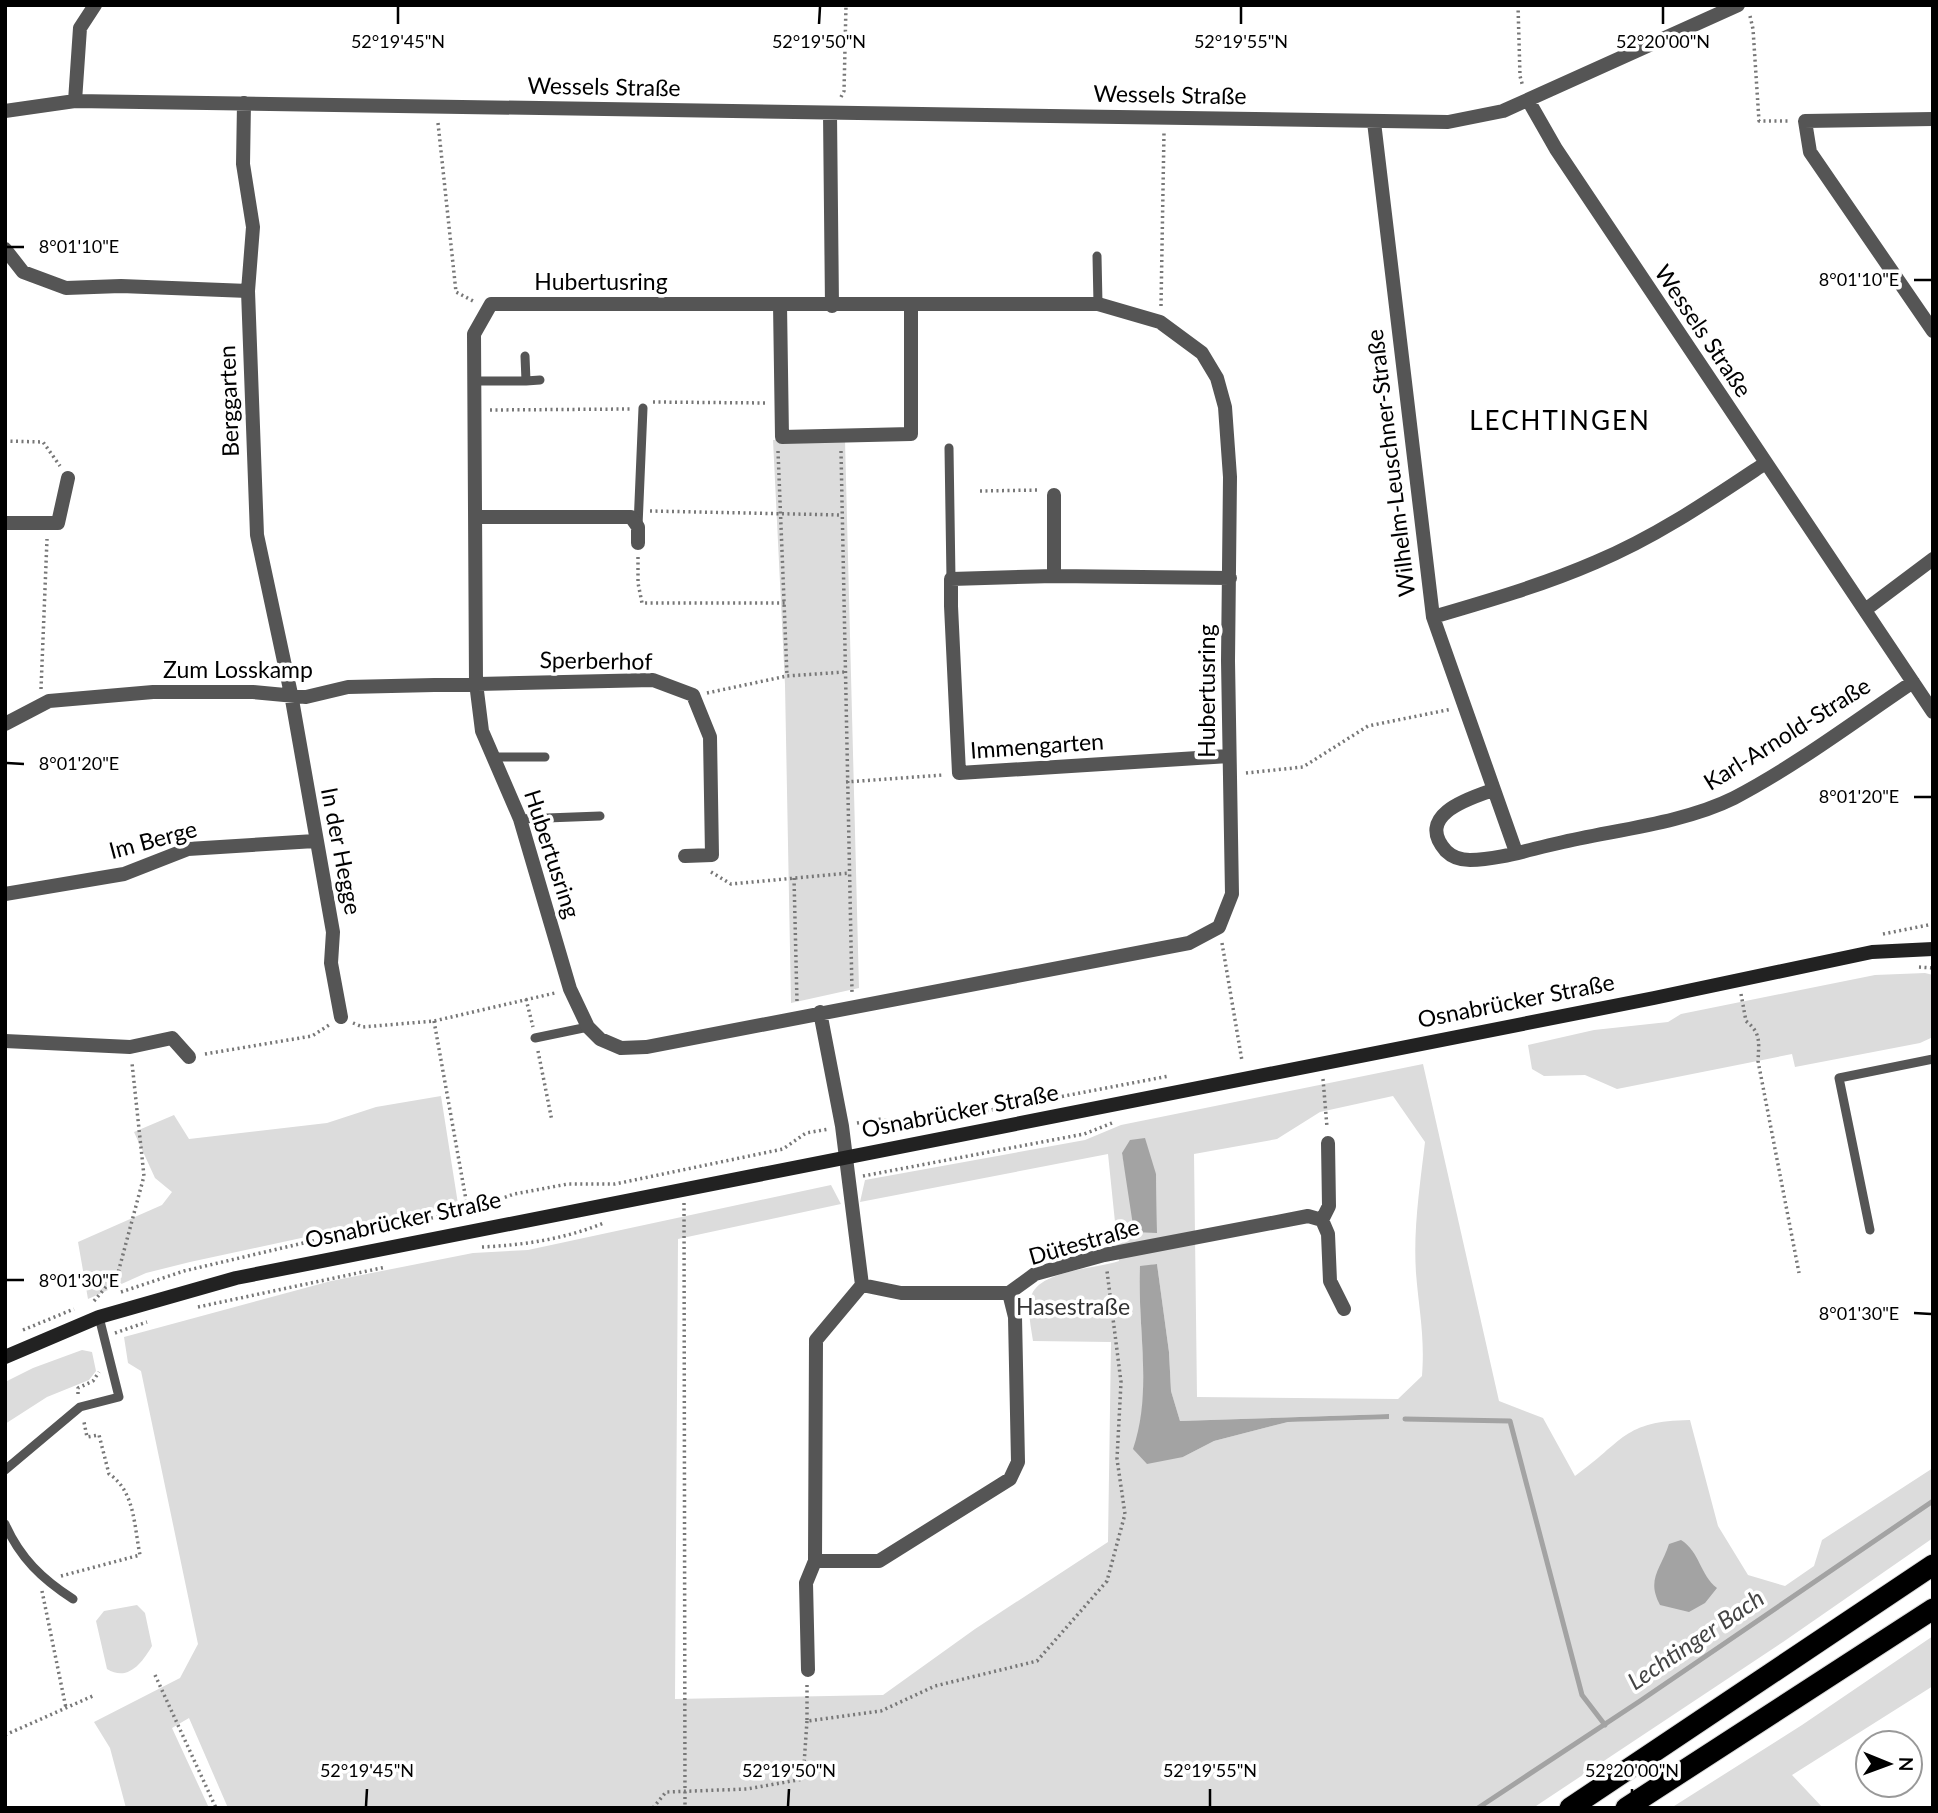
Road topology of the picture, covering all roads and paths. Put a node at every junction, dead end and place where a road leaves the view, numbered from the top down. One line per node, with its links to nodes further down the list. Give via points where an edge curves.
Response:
1 (95, 5): 7 (street, via 80,28)
2 (846, 5): 11 (path, via 844,91)
3 (1518, 5): 6 (path, via 1520,76)
4 (1738, 5): 6 (street)
5 (1747, 5): 14 (path, via 1754,29 1759,121)
6 (1528, 100): 15 (street, Wessels Straße, via 1480,118); 37 (street, Wessels Straße)
7 (75, 101): 8 (street, Wessels Straße); 10 (street, Wessels Straße)
8 (243, 103): 9 (street, Wessels Straße); 18 (street, Berggarten, via 243,164 253,227)
9 (437, 107): 11 (street, Wessels Straße); 19 (path, via 456,292)
10 (5, 111)
11 (830, 114): 12 (street, Wessels Straße); 22 (street)
12 (1165, 117): 15 (street, Wessels Straße); 24 (path)
13 (1933, 119): 14 (street)
14 (1805, 121): 25 (street, via 1810,152)
15 (1374, 122): 55 (street, Wilhelm-Leuschner-Straße)
16 (5, 249): 18 (street, via 23,272 66,288)
17 (1097, 256): 21 (lane)
18 (248, 291): 60 (street, Berggarten, via 257,535)
19 (491, 304): 20 (street, Hubertusring); 28 (street, Hubertusring, via 474,334)
20 (780, 304): 22 (street, Hubertusring); 23 (street, via 782,437 911,434)
21 (1098, 304): 23 (street, Hubertusring); 24 (street, Hubertusring)
22 (832, 306): 23 (street, Hubertusring)
23 (911, 306)
24 (1160, 322): 51 (street, Hubertusring, via 1202,353 1217,378 1228,431)
25 (1933, 331)
26 (526, 356): 29 (lane)
27 (540, 380): 29 (lane)
28 (474, 381): 29 (lane); 32 (street, Hubertusring)
29 (526, 381)
30 (776, 403): 31 (path, via 644,401)
31 (643, 408): 32 (path); 41 (lane)
32 (475, 410): 44 (street, Hubertusring)
33 (5, 441): 38 (path, via 43,442)
34 (778, 442): 42 (path)
35 (841, 443): 43 (path)
36 (949, 448): 52 (lane, Immengarten)
37 (1764, 464): 54 (street, Wessels Straße); 55 (street, via 1687,515 1598,561)
38 (68, 478): 46 (street, via 58,523)
39 (980, 491): 40 (path, via 1048,490)
40 (1054, 495): 50 (street)
41 (638, 511): 42 (path); 47 (lane)
42 (780, 514): 43 (path); 53 (path)
43 (842, 515): 56 (path)
44 (477, 517): 47 (street, via 631,517); 59 (street, Hubertusring)
45 (5, 523): 46 (street)
46 (48, 523): 62 (path)
47 (638, 527): 48 (street)
48 (638, 543): 53 (path, via 642,603)
49 (1933, 559): 54 (street)
50 (1054, 576): 51 (street); 52 (street)
51 (1230, 578): 66 (street, Hubertusring)
52 (951, 579): 69 (street, Immengarten)
53 (786, 603): 57 (path)
54 (1866, 610): 58 (street, Wessels Straße)
55 (1433, 617): 63 (street, Wilhelm-Leuschner-Straße)
56 (844, 672): 57 (path); 71 (path)
57 (787, 676): 61 (path)
58 (1913, 682): 64 (street, Wessels Straße); 76 (street, Karl-Arnold-Straße, via 1765,780 1707,810)
59 (476, 683): 60 (street, Zum Losskamp, via 348,687 306,697); 61 (street, Sperberhof, via 653,680); 67 (street, Hubertusring, via 482,731)
60 (291, 694): 62 (street, Zum Losskamp, via 153,692 49,701); 75 (street, In der Hegge)
61 (693, 695): 77 (street, via 710,737 712,855)
62 (40, 706): 65 (street, Zum Losskamp)
63 (1463, 707): 70 (path, via 1368,726 1303,767); 72 (street, Wilhelm-Leuschner-Straße)
64 (1933, 712)
65 (5, 724)
66 (1229, 756): 69 (street, Immengarten); 70 (street, Hubertusring)
67 (492, 757): 68 (lane); 74 (street, Hubertusring)
68 (545, 757)
69 (959, 774): 71 (path)
70 (1230, 775): 82 (street, Hubertusring, via 1232,894)
71 (846, 782): 78 (path)
72 (1493, 790): 76 (street); 76 (street, Karl-Arnold-Straße, via 1454,804 1443,813 1439,840 1446,852 1458,859)
73 (600, 817): 74 (lane)
74 (520, 819): 87 (street, Hubertusring)
75 (315, 841): 80 (street, Im Berge, via 188,849 124,874); 94 (street, In der Hegge, via 333,932 331,963)
76 (1516, 852)
77 (685, 856): 79 (path, via 731,884)
78 (850, 873): 79 (path); 92 (path)
79 (794, 878): 95 (path)
80 (5, 894)
81 (1933, 924): 83 (path)
82 (1219, 927): 92 (street, via 1189,943); 104 (path)
83 (1879, 935)
84 (1933, 949): 112 (street, Osnabrücker Straße, via 1872,952)
85 (1909, 966): 86 (path)
86 (1933, 968)
87 (570, 989): 91 (path); 97 (street, Hubertusring)
88 (1755, 992): 89 (path)
89 (1741, 994): 90 (path); 125 (path, via 1746,1021 1759,1036 1758,1061)
90 (1728, 997)
91 (526, 999): 96 (path); 98 (path)
92 (854, 1005): 93 (street)
93 (820, 1012): 95 (street); 110 (street)
94 (341, 1017): 96 (path, via 363,1027); 101 (path, via 312,1036)
95 (797, 1017): 97 (street, via 646,1047 621,1048)
96 (434, 1021): 118 (path)
97 (587, 1027): 98 (lane)
98 (536, 1038): 109 (path)
99 (5, 1041): 100 (street)
100 (130, 1047): 101 (street, via 172,1038); 130 (path, via 144,1176 118,1273)
101 (189, 1057)
102 (1254, 1059): 104 (path)
103 (1933, 1059): 121 (lane, via 1839,1078)
104 (1242, 1061): 105 (path)
105 (1229, 1064)
106 (1175, 1074): 110 (path, via 907,1126 881,1119)
107 (1314, 1080): 111 (path, via 1323,1078)
108 (1121, 1119): 113 (path, via 1084,1134)
109 (552, 1121)
110 (842, 1126): 112 (street); 118 (path, via 806,1133 782,1149 615,1184 568,1184 514,1194)
111 (1328, 1143): 119 (street, via 1329,1206)
112 (845, 1157): 113 (street); 114 (street, Osnabrücker Straße)
113 (847, 1177): 126 (street)
114 (682, 1187): 116 (path); 133 (street, Osnabrücker Straße, via 236,1278)
115 (697, 1204): 116 (path)
116 (685, 1207): 117 (path); 153 (path)
117 (672, 1209)
118 (468, 1211): 127 (path, via 184,1271)
119 (1322, 1220): 123 (street, Dütestraße, via 1308,1216); 132 (street, via 1328,1234 1331,1281)
120 (609, 1221): 122 (path, via 526,1245)
121 (1870, 1230)
122 (475, 1247)
123 (1104, 1255): 128 (street, Dütestraße, via 1035,1274); 151 (path, via 1121,1382 1117,1459 1125,1514 1107,1581 1037,1661 935,1686 881,1711)
124 (393, 1265): 131 (path)
125 (1799, 1273)
126 (862, 1285): 128 (street, Dütestraße, via 901,1293); 142 (street, via 816,1340)
127 (120, 1293)
128 (1009, 1293): 142 (street, via 1015,1317 1018,1462 1010,1479 878,1561)
129 (107, 1297): 130 (path)
130 (94, 1301): 135 (path)
131 (188, 1309)
132 (1344, 1309)
133 (99, 1317): 136 (lane); 137 (street, Osnabrücker Straße)
134 (151, 1320): 136 (path)
135 (17, 1333)
136 (105, 1337): 139 (lane, via 119,1397)
137 (5, 1357)
138 (98, 1361): 139 (path, via 100,1373 78,1388)
139 (80, 1407): 140 (lane); 144 (path, via 87,1437 99,1434 109,1474 122,1482 129,1496 140,1555)
140 (5, 1470)
141 (5, 1524): 144 (lane, via 16,1548)
142 (815, 1561): 147 (street, via 806,1583)
143 (1933, 1565): 157 (highway)
144 (44, 1580): 145 (lane); 150 (path, via 42,1595)
145 (74, 1599)
146 (1933, 1609): 158 (highway)
147 (808, 1670): 151 (path)
148 (155, 1675): 154 (path)
149 (94, 1695): 150 (path)
150 (66, 1708): 152 (path)
151 (807, 1721): 153 (path, via 803,1779 747,1789)
152 (5, 1735)
153 (685, 1792): 155 (path, via 666,1792); 156 (path)
154 (216, 1808)
155 (653, 1808)
156 (685, 1808)
157 (1570, 1808)
158 (1626, 1808)

